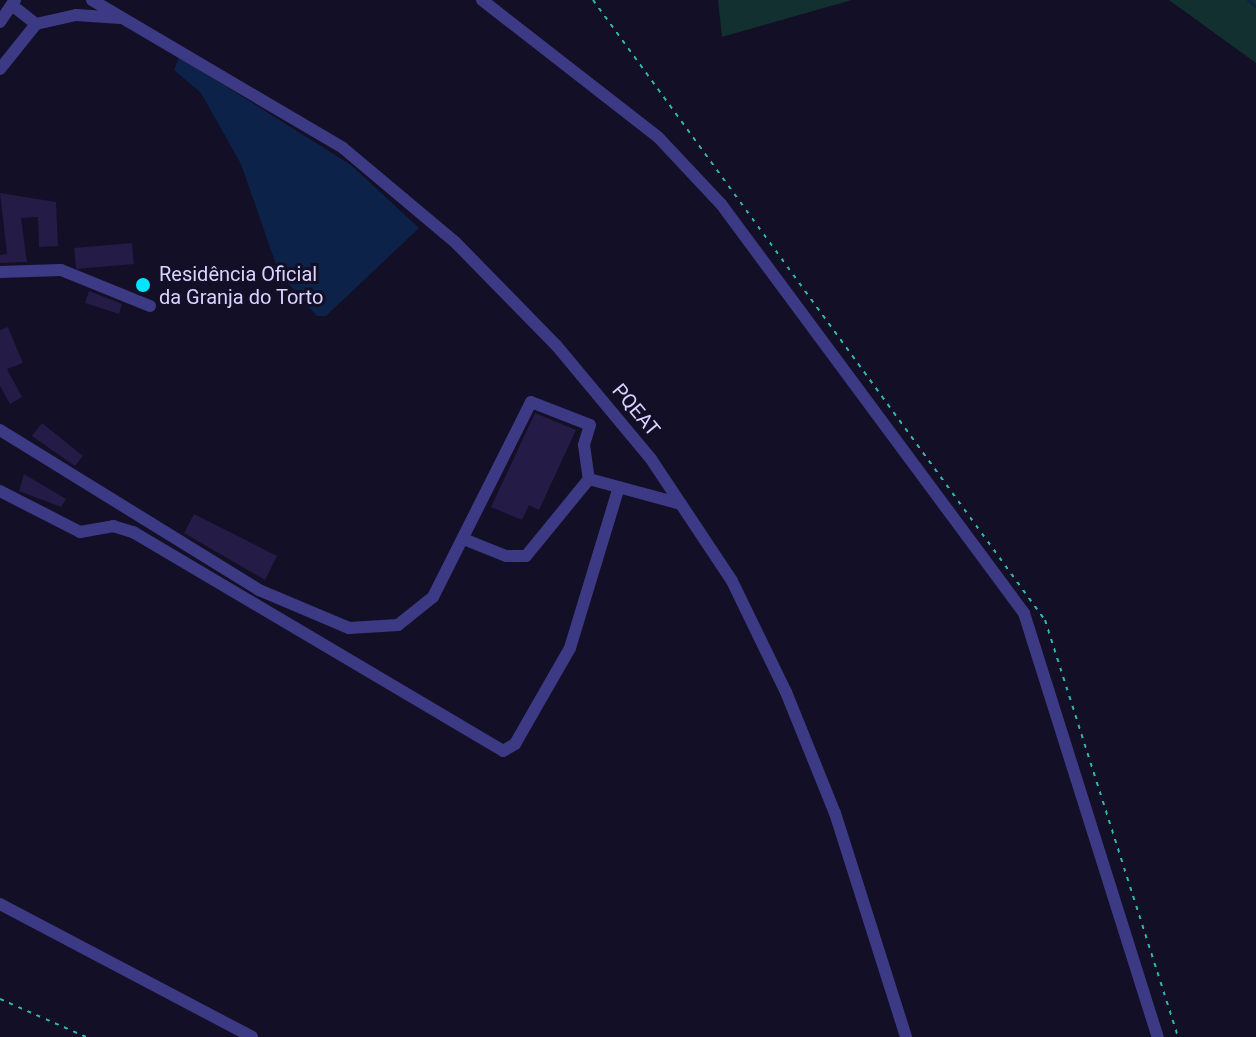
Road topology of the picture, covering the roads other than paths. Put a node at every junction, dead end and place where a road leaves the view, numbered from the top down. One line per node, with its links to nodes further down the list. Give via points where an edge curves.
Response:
1 (92, 0): 4 (lane, PQEAT)
2 (482, 0): 19 (lane, via 658,137 721,204 1024,613)
3 (14, 3): 5 (lane); 6 (lane)
4 (124, 19): 6 (lane, via 76,15); 14 (lane, PQEAT, via 319,130 441,229 556,345)
5 (0, 22)
6 (36, 24): 7 (lane)
7 (0, 69)
8 (0, 272): 9 (lane, via 61,270)
9 (150, 306)
10 (0, 430): 15 (lane, via 259,590 349,628 398,625 416,613 433,597)
11 (589, 479): 12 (lane); 15 (lane, via 526,556 506,556); 15 (lane, via 584,445 590,425 531,402)
12 (619, 487): 13 (lane, via 570,648 515,744 503,751 133,532 113,526 80,532); 14 (lane)
13 (0, 491)
14 (681, 504): 18 (lane, PQEAT, via 732,581 786,692 835,813)
15 (466, 540)
16 (0, 904): 17 (lane)
17 (252, 1037)
18 (906, 1037)
19 (1158, 1037)

